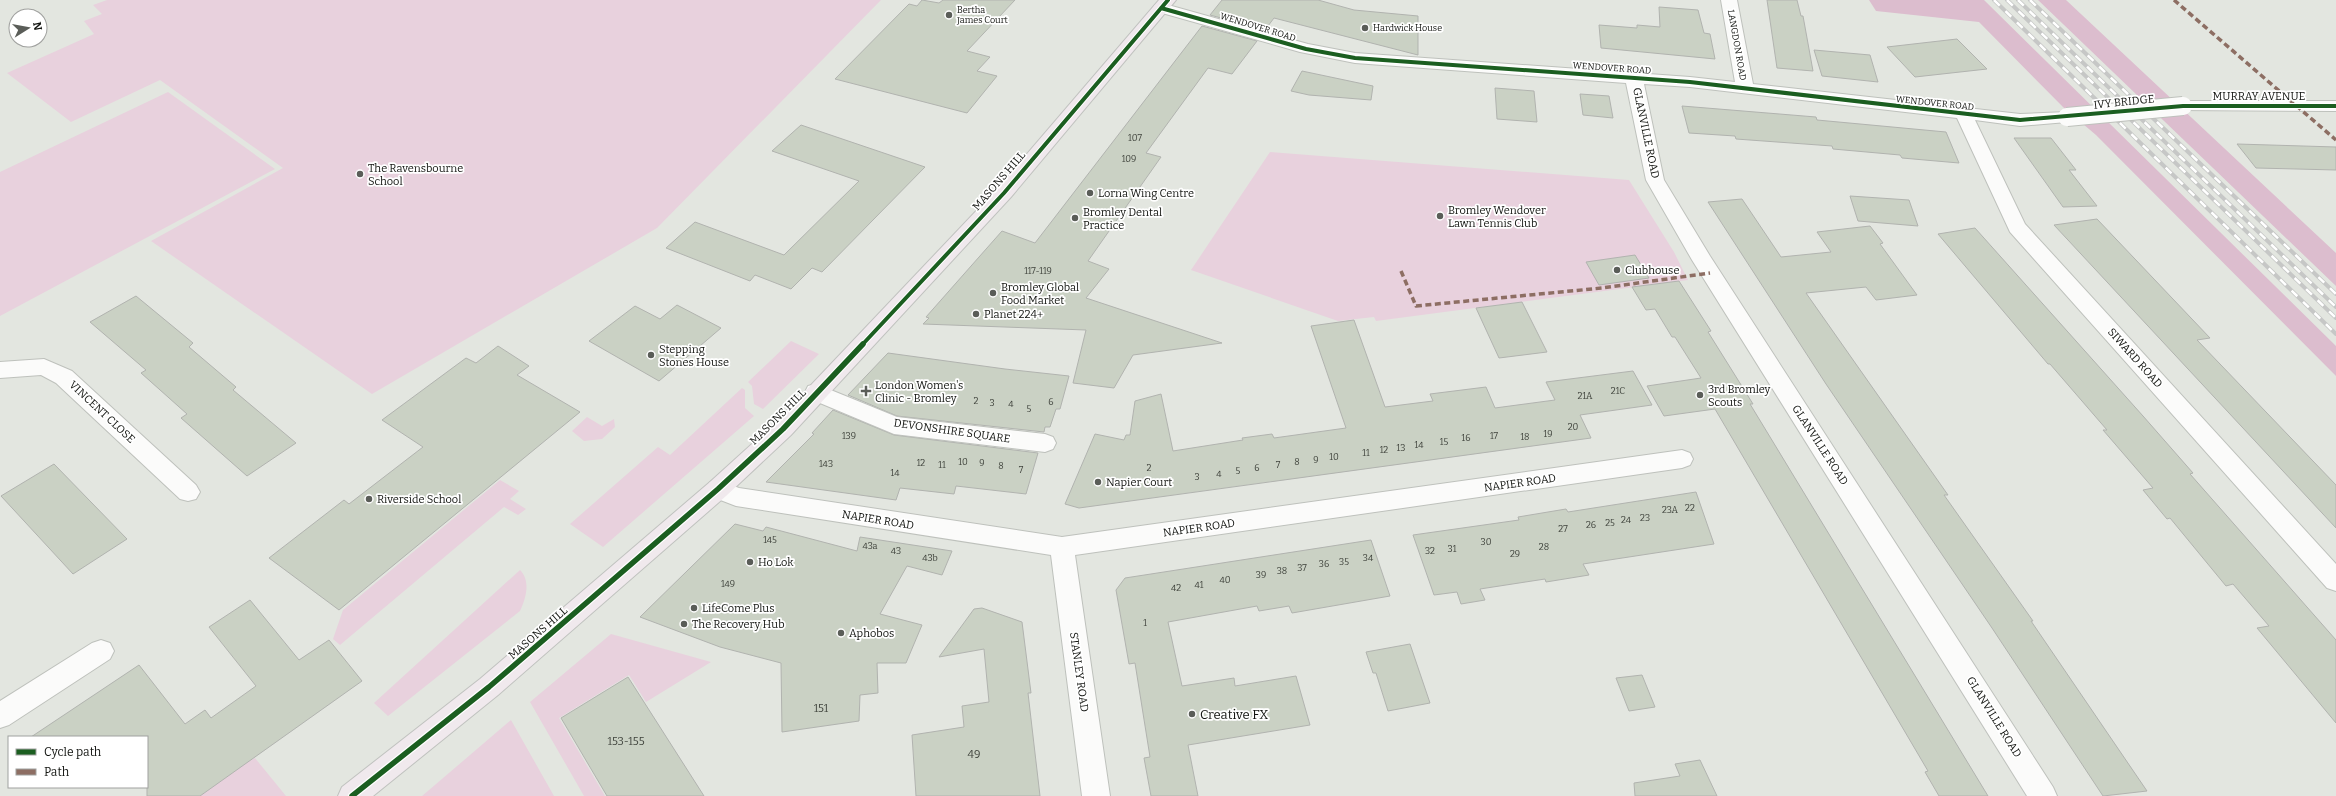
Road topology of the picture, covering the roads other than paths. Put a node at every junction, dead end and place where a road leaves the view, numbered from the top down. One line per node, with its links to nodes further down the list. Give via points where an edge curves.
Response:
1 (1729, 0): 4 (street, LANGDON ROAD)
2 (1165, 4): 3 (street, WENDOVER ROAD, via 1324,54); 10 (main road, MASONS HILL, via 1004,193)
3 (1634, 78): 4 (street, WENDOVER ROAD); 21 (street, GLANVILLE ROAD, via 1655,180 1702,260)
4 (1746, 89): 7 (street, WENDOVER ROAD)
5 (2183, 106): 6 (street, MURRAY AVENUE); 8 (street, IVY BRIDGE, bridge)
6 (2336, 106)
7 (1964, 115): 8 (street, WENDOVER ROAD, via 2020,120); 16 (street, SIWARD ROAD, via 2017,226)
8 (2067, 118)
9 (0, 370): 14 (street, VINCENT CLOSE, via 44,367 64,377)
10 (816, 392): 11 (street, DEVONSHIRE SQUARE, via 894,425); 13 (main road, MASONS HILL, via 783,429)
11 (1045, 443)
12 (1682, 459): 15 (street, NAPIER ROAD)
13 (718, 489): 15 (street, NAPIER ROAD, via 736,497); 19 (main road, MASONS HILL, via 489,687)
14 (188, 492)
15 (1062, 547): 20 (street, STANLEY ROAD)
16 (2336, 581)
17 (101, 651): 18 (street)
18 (0, 716)
19 (352, 796)
20 (1096, 796)
21 (2043, 796)

